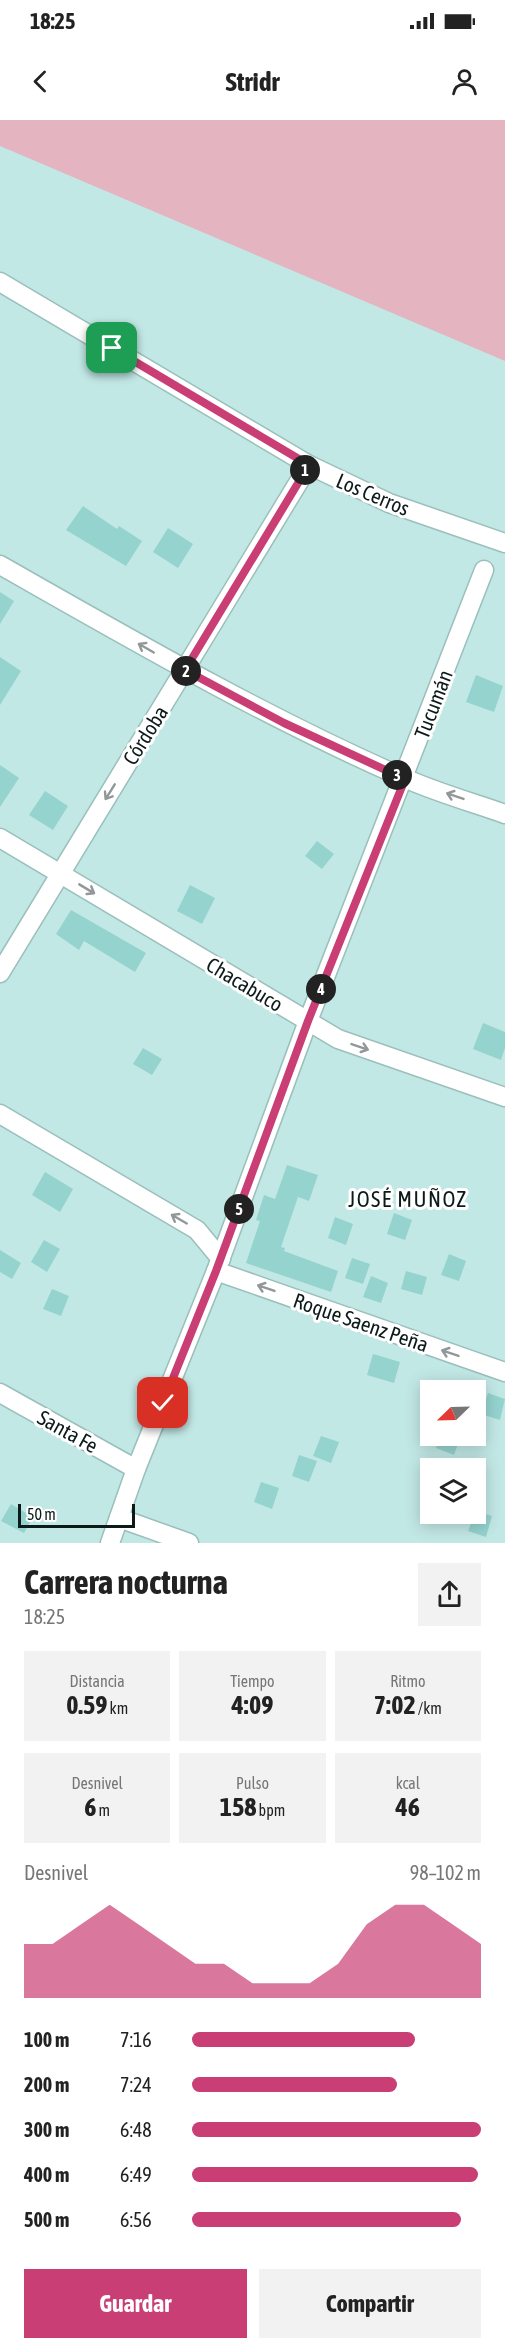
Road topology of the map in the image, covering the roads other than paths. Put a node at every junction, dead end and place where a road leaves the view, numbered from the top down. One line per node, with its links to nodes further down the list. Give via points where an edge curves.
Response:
1 (0, 282): 2 (street, Los Cerros)
2 (309, 465): 3 (street, Los Cerros, via 389,503); 6 (street, Córdoba)
3 (505, 543)
4 (0, 565): 6 (street, one-way to 4)
5 (484, 570): 7 (street, Tucumán)
6 (185, 670): 7 (street, via 284,723); 10 (street, Córdoba, one-way to 10)
7 (405, 779): 8 (street, one-way to 7); 12 (street, Tucumán)
8 (505, 814)
9 (0, 838): 10 (street, Chacabuco)
10 (59, 873): 11 (street, Córdoba); 12 (street, Chacabuco, one-way to 12)
11 (0, 973)
12 (308, 1021): 13 (street, Chacabuco, one-way to 13, via 338,1039); 15 (street, Tucumán)
13 (505, 1097)
14 (0, 1114): 15 (street, one-way to 14, via 197,1230)
15 (219, 1265): 16 (street, Roque Saenz Peña, one-way to 15); 18 (street, Tucumán)
16 (505, 1372)
17 (0, 1393): 18 (street, Santa Fe)
18 (136, 1469): 19 (street, Tucumán)
19 (119, 1518): 20 (street, Tucumán); 21 (street)
20 (110, 1543)
21 (189, 1543)

